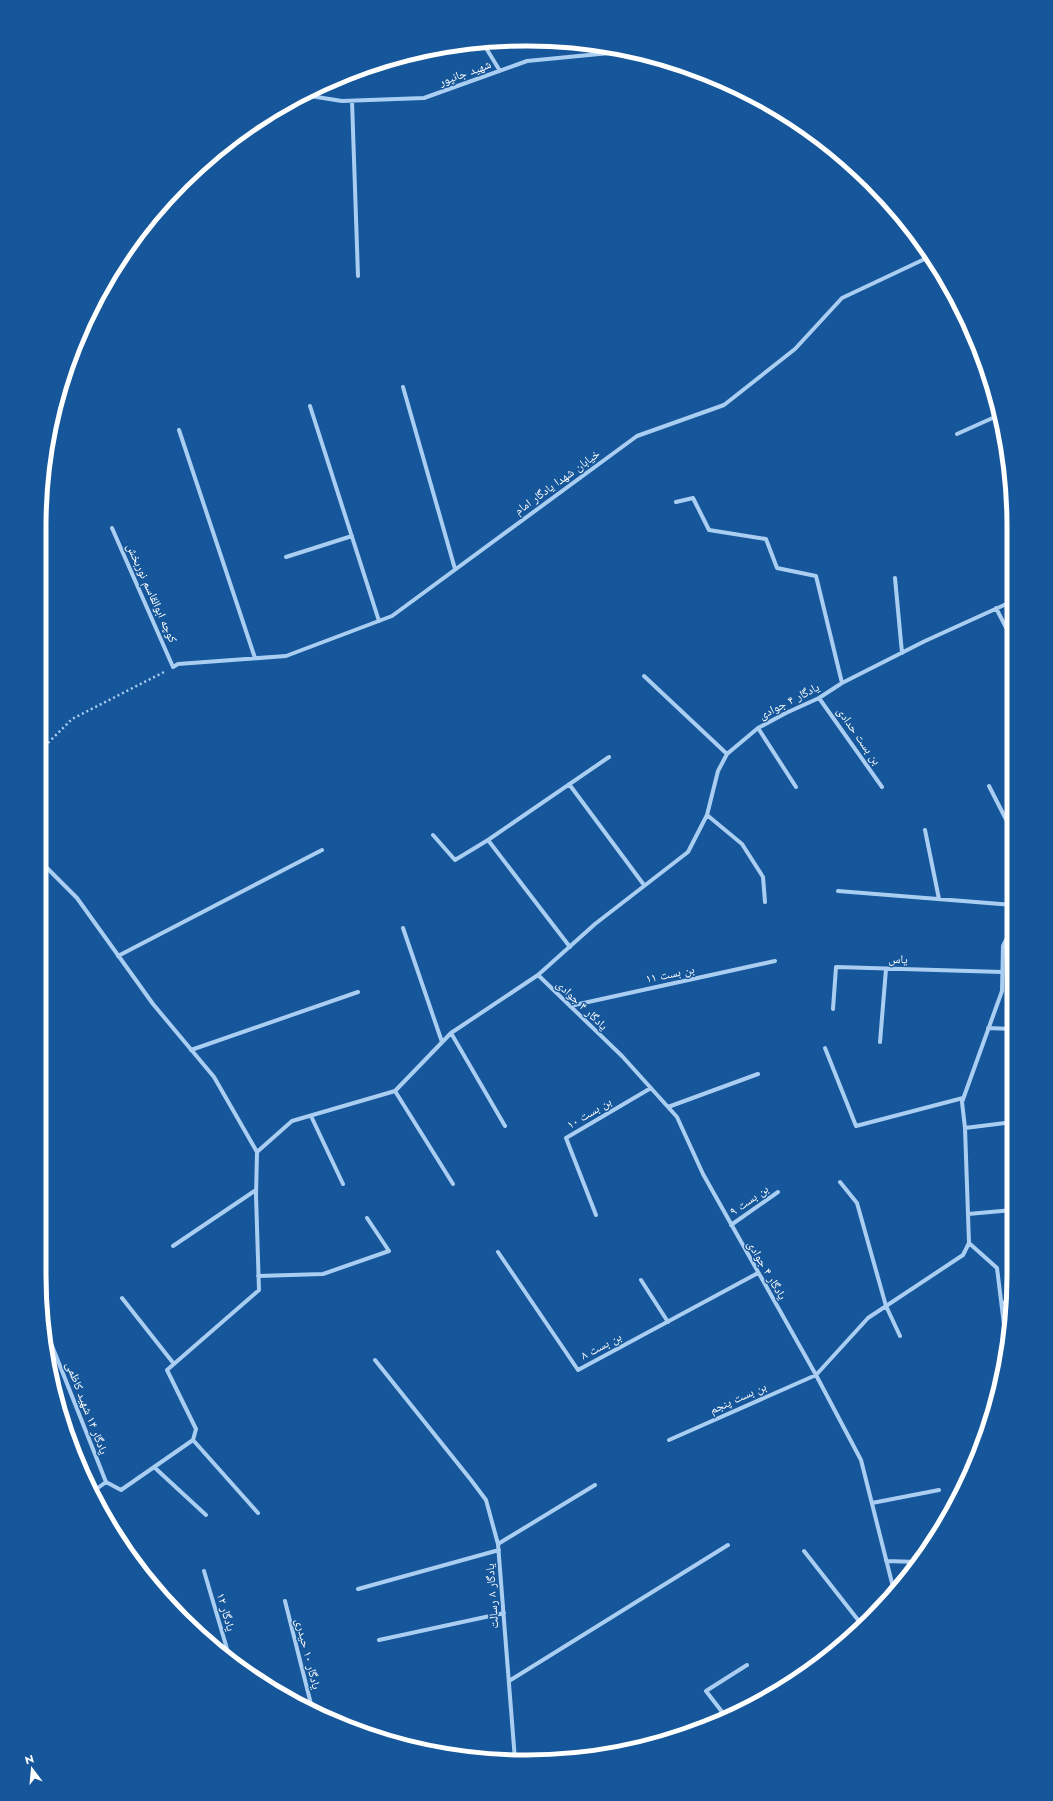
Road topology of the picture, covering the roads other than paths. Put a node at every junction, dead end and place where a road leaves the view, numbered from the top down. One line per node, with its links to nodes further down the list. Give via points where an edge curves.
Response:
1 (487, 48): 3 (street)
2 (608, 53): 3 (street, شهید جانپور, via 527,61)
3 (500, 71): 5 (street, شهید جانپور, via 424,98)
4 (313, 96): 5 (street, شهید جانپور)
5 (352, 101): 7 (street)
6 (926, 260): 18 (street, خیابان شهدا یادگار امام, via 842,298 795,349 724,404 637,436)
7 (358, 276)
8 (403, 387): 18 (street)
9 (310, 406): 16 (street)
10 (994, 417): 12 (street)
11 (179, 430): 25 (street)
12 (957, 434)
13 (676, 502): 28 (street, via 693,498 709,530 766,539 777,568 816,576)
14 (112, 528): 26 (street, کوچه ابوالقاسم نوربخش)
15 (112, 535): 26 (street)
16 (352, 536): 17 (street); 22 (street)
17 (286, 557)
18 (456, 570): 22 (street, خیابان شهدا یادگار امام, via 392,616)
19 (895, 578): 24 (street)
20 (1007, 603): 21 (street, یادگار ۴ جوادی)
21 (996, 608): 23 (street); 24 (street, یادگار ۴ جوادی)
22 (379, 621): 25 (street, خیابان شهدا یادگار امام, via 286,656)
23 (1007, 629)
24 (902, 652): 28 (street, یادگار ۴ جوادی)
25 (255, 658): 26 (street, خیابان شهدا یادگار امام, via 178,664)
26 (173, 667)
27 (644, 676): 31 (street)
28 (842, 683): 29 (street, یادگار ۴ جوادی)
29 (819, 698): 30 (street, یادگار ۴ جوادی); 36 (street, بن بست حدادی)
30 (758, 728): 31 (street, یادگار ۴ جوادی); 35 (street)
31 (728, 754): 37 (street, یادگار ۴ جوادی, via 718,771)
32 (609, 757): 33 (street)
33 (569, 784): 41 (street); 44 (street)
34 (989, 786): 38 (street)
35 (796, 787)
36 (882, 787)
37 (707, 815): 44 (street, یادگار ۴ جوادی, via 688,852); 47 (street, via 742,844 763,877)
38 (1007, 821)
39 (925, 830): 46 (street)
40 (433, 835): 41 (street, via 455,860)
41 (488, 840): 51 (street)
42 (322, 850): 52 (street)
43 (46, 867): 52 (street, via 77,898)
44 (644, 885): 51 (street, یادگار ۴ جوادی)
45 (838, 891): 46 (street)
46 (939, 899): 48 (street)
47 (765, 902)
48 (1007, 904)
49 (403, 928): 63 (street)
50 (1007, 938): 55 (street, via 1003,946)
51 (570, 947): 56 (street, یادگار ۴ جوادی)
52 (118, 956): 66 (street)
53 (775, 961): 58 (street, بن بست ۱۱)
54 (886, 969): 55 (street, یاس); 59 (street, یاس, via 836,967); 64 (street)
55 (1002, 972): 60 (street, via 1002,991)
56 (538, 975): 58 (street, یادگار ۴ جوادی); 62 (street)
57 (358, 992): 66 (street)
58 (570, 1006): 68 (street, یادگار ۴ جوادی)
59 (833, 1009)
60 (988, 1028): 61 (street); 70 (street)
61 (1007, 1029)
62 (451, 1033): 63 (street); 74 (street)
63 (442, 1042): 69 (street)
64 (880, 1042)
65 (825, 1048): 70 (street, via 856,1126)
66 (191, 1050): 76 (street, via 214,1077)
67 (758, 1074): 71 (street)
68 (651, 1088): 71 (street, یادگار ۴ جوادی); 84 (street, بن بست ۱۰, via 566,1138)
69 (395, 1091): 72 (street); 79 (street)
70 (963, 1098): 75 (street)
71 (668, 1107): 86 (street, یادگار ۴ جوادی, via 677,1117 703,1174)
72 (311, 1116): 76 (street, via 292,1121); 78 (street)
73 (1007, 1123): 75 (street)
74 (505, 1126)
75 (965, 1128): 83 (street)
76 (257, 1152): 80 (street)
77 (840, 1182): 96 (street, via 857,1203)
78 (343, 1184)
79 (453, 1184)
80 (256, 1190): 88 (street); 91 (street)
81 (778, 1192): 86 (street, بن بست ۹)
82 (1007, 1211): 83 (street)
83 (968, 1214): 87 (street)
84 (596, 1215)
85 (367, 1218): 91 (street, via 389,1251 323,1274)
86 (731, 1225): 90 (street, یادگار ۴ جوادی)
87 (969, 1243): 94 (street, via 996,1268); 96 (street, via 963,1255)
88 (173, 1246)
89 (498, 1252): 97 (street, بن بست ۸, via 578,1370)
90 (758, 1273): 97 (street, بن بست ۸); 103 (street, یادگار ۴ جوادی)
91 (258, 1276): 102 (street, via 259,1290)
92 (641, 1280): 97 (street)
93 (122, 1298): 102 (street)
94 (1002, 1303): 95 (street); 98 (street)
95 (1006, 1303)
96 (886, 1306): 99 (street); 103 (street, via 868,1318)
97 (668, 1322)
98 (1004, 1324)
99 (900, 1336)
100 (51, 1343): 107 (street, یادگار ۱۴ شهید کاظمی)
101 (375, 1360): 114 (street, یادگار ۸ رسالت, via 486,1500)
102 (174, 1364): 104 (street, via 167,1370 196,1429)
103 (816, 1375): 105 (street, بن بست پنجم); 111 (street, یادگار ۴ جوادی, via 861,1460)
104 (193, 1440): 106 (street); 112 (street)
105 (668, 1440)
106 (154, 1467): 107 (street, via 121,1490); 113 (street)
107 (106, 1482): 109 (street)
108 (595, 1485): 114 (street)
109 (97, 1489)
110 (938, 1490): 111 (street)
111 (872, 1503): 118 (street, یادگار ۴ جوادی)
112 (258, 1513)
113 (206, 1515)
114 (498, 1544): 116 (street, یادگار ۸ رسالت)
115 (728, 1545): 129 (street)
116 (499, 1550): 122 (street); 124 (street, یادگار ۸ رسالت)
117 (804, 1551): 125 (street)
118 (886, 1561): 119 (street); 121 (street, یادگار ۴ جوادی)
119 (912, 1562)
120 (204, 1571): 127 (street, یادگار ۱۲)
121 (893, 1586)
122 (358, 1589)
123 (285, 1601): 130 (street, یادگار ۱۰ حیدری)
124 (504, 1613): 126 (street); 129 (street, یادگار ۸ رسالت)
125 (859, 1621)
126 (379, 1640)
127 (228, 1651)
128 (747, 1665): 131 (street, via 706,1691)
129 (509, 1681): 132 (street, یادگار ۸ رسالت)
130 (311, 1703)
131 (722, 1712)
132 (515, 1755)

